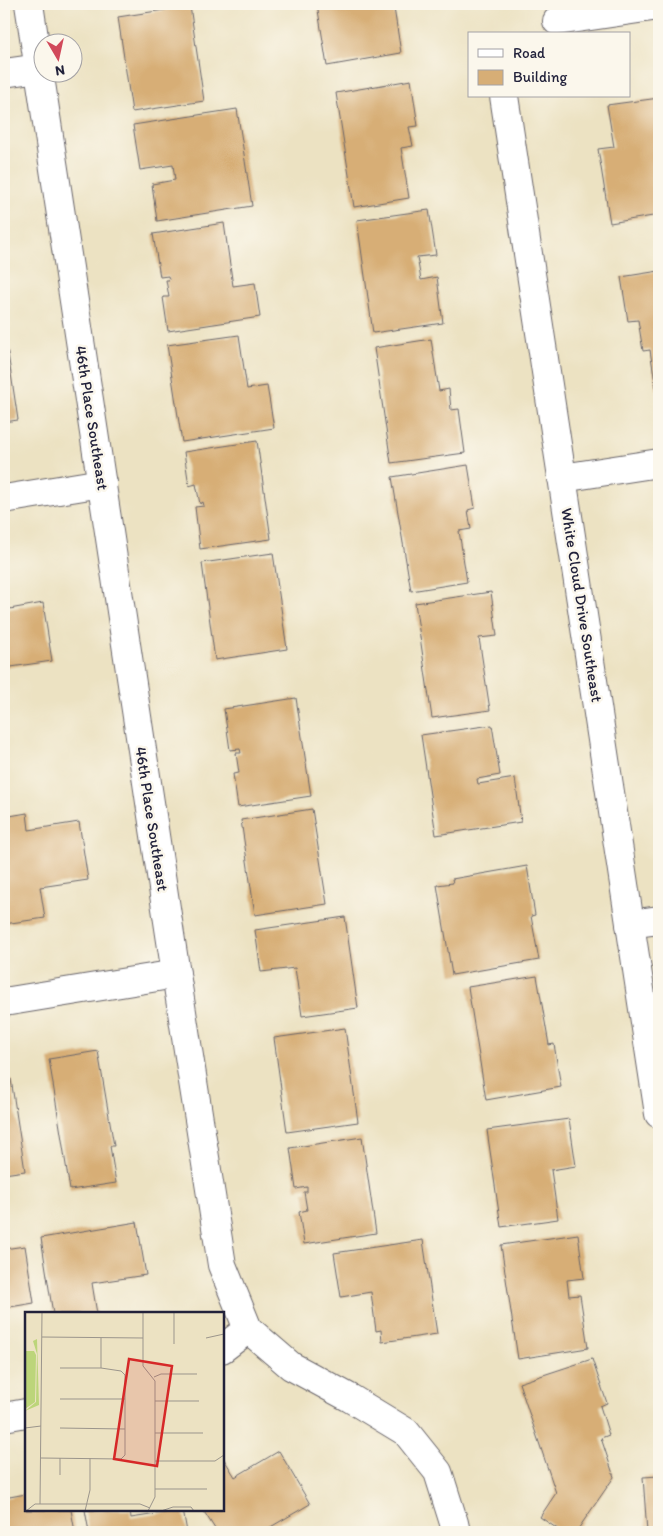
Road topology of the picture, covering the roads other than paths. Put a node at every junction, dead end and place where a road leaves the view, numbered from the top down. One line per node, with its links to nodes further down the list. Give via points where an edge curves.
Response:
1 (29, 4): 4 (street, 46th Place Southeast)
2 (659, 6): 3 (street)
3 (551, 20)
4 (33, 32)
5 (32, 69): 6 (street)
6 (4, 73)
7 (41, 82): 11 (street, 46th Place Southeast)
8 (504, 98): 10 (street, White Cloud Drive Southeast)
9 (659, 463): 10 (street)
10 (562, 478): 14 (street, White Cloud Drive Southeast)
11 (102, 483): 12 (street); 15 (street, 46th Place Southeast)
12 (4, 499)
13 (659, 920): 14 (street)
14 (630, 924): 17 (street, White Cloud Drive Southeast)
15 (176, 974): 16 (street); 18 (street, 46th Place Southeast, via 222,1265)
16 (4, 1002)
17 (659, 1114)
18 (248, 1329): 19 (street); 22 (street, 46th Place Southeast, via 290,1366 406,1432 438,1472)
19 (224, 1347)
20 (25, 1413): 21 (street)
21 (4, 1417)
22 (456, 1532)

